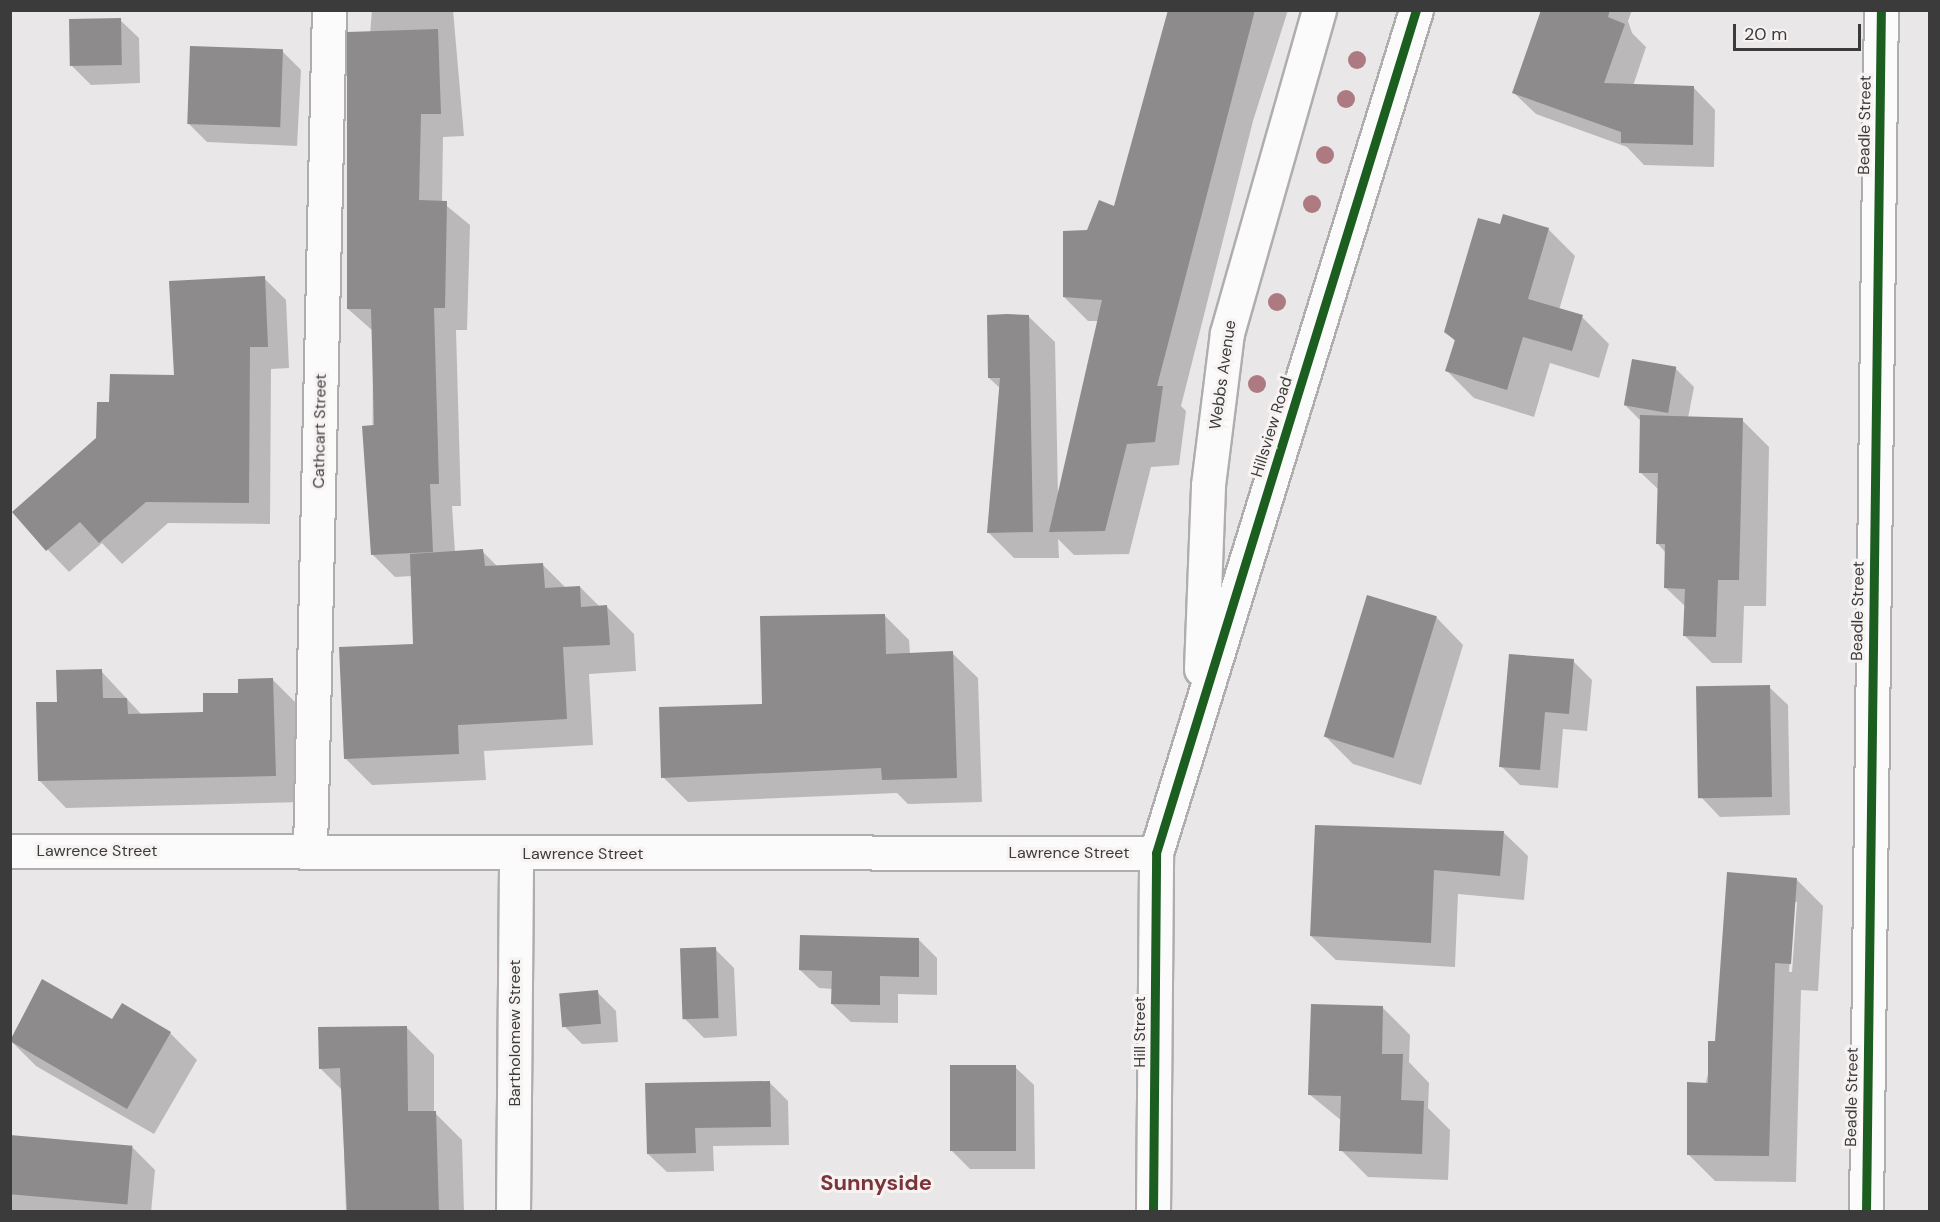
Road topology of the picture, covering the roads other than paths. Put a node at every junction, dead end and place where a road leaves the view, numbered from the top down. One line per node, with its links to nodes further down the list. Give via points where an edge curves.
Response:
1 (329, 10): 7 (street, Cathcart Street)
2 (1319, 10): 5 (street, Webbs Avenue, via 1227,333 1208,485)
3 (1416, 10): 5 (street, Hillsview Road)
4 (1881, 10): 12 (street, Beadle Street)
5 (1198, 715): 8 (street, Hillsview Road)
6 (10, 851): 7 (street, Lawrence Street)
7 (310, 851): 9 (street, Lawrence Street)
8 (1156, 853): 9 (street, Lawrence Street); 11 (street, Hill Street)
9 (516, 854): 10 (street, Bartholomew Street)
10 (513, 1212)
11 (1153, 1212)
12 (1866, 1212)

